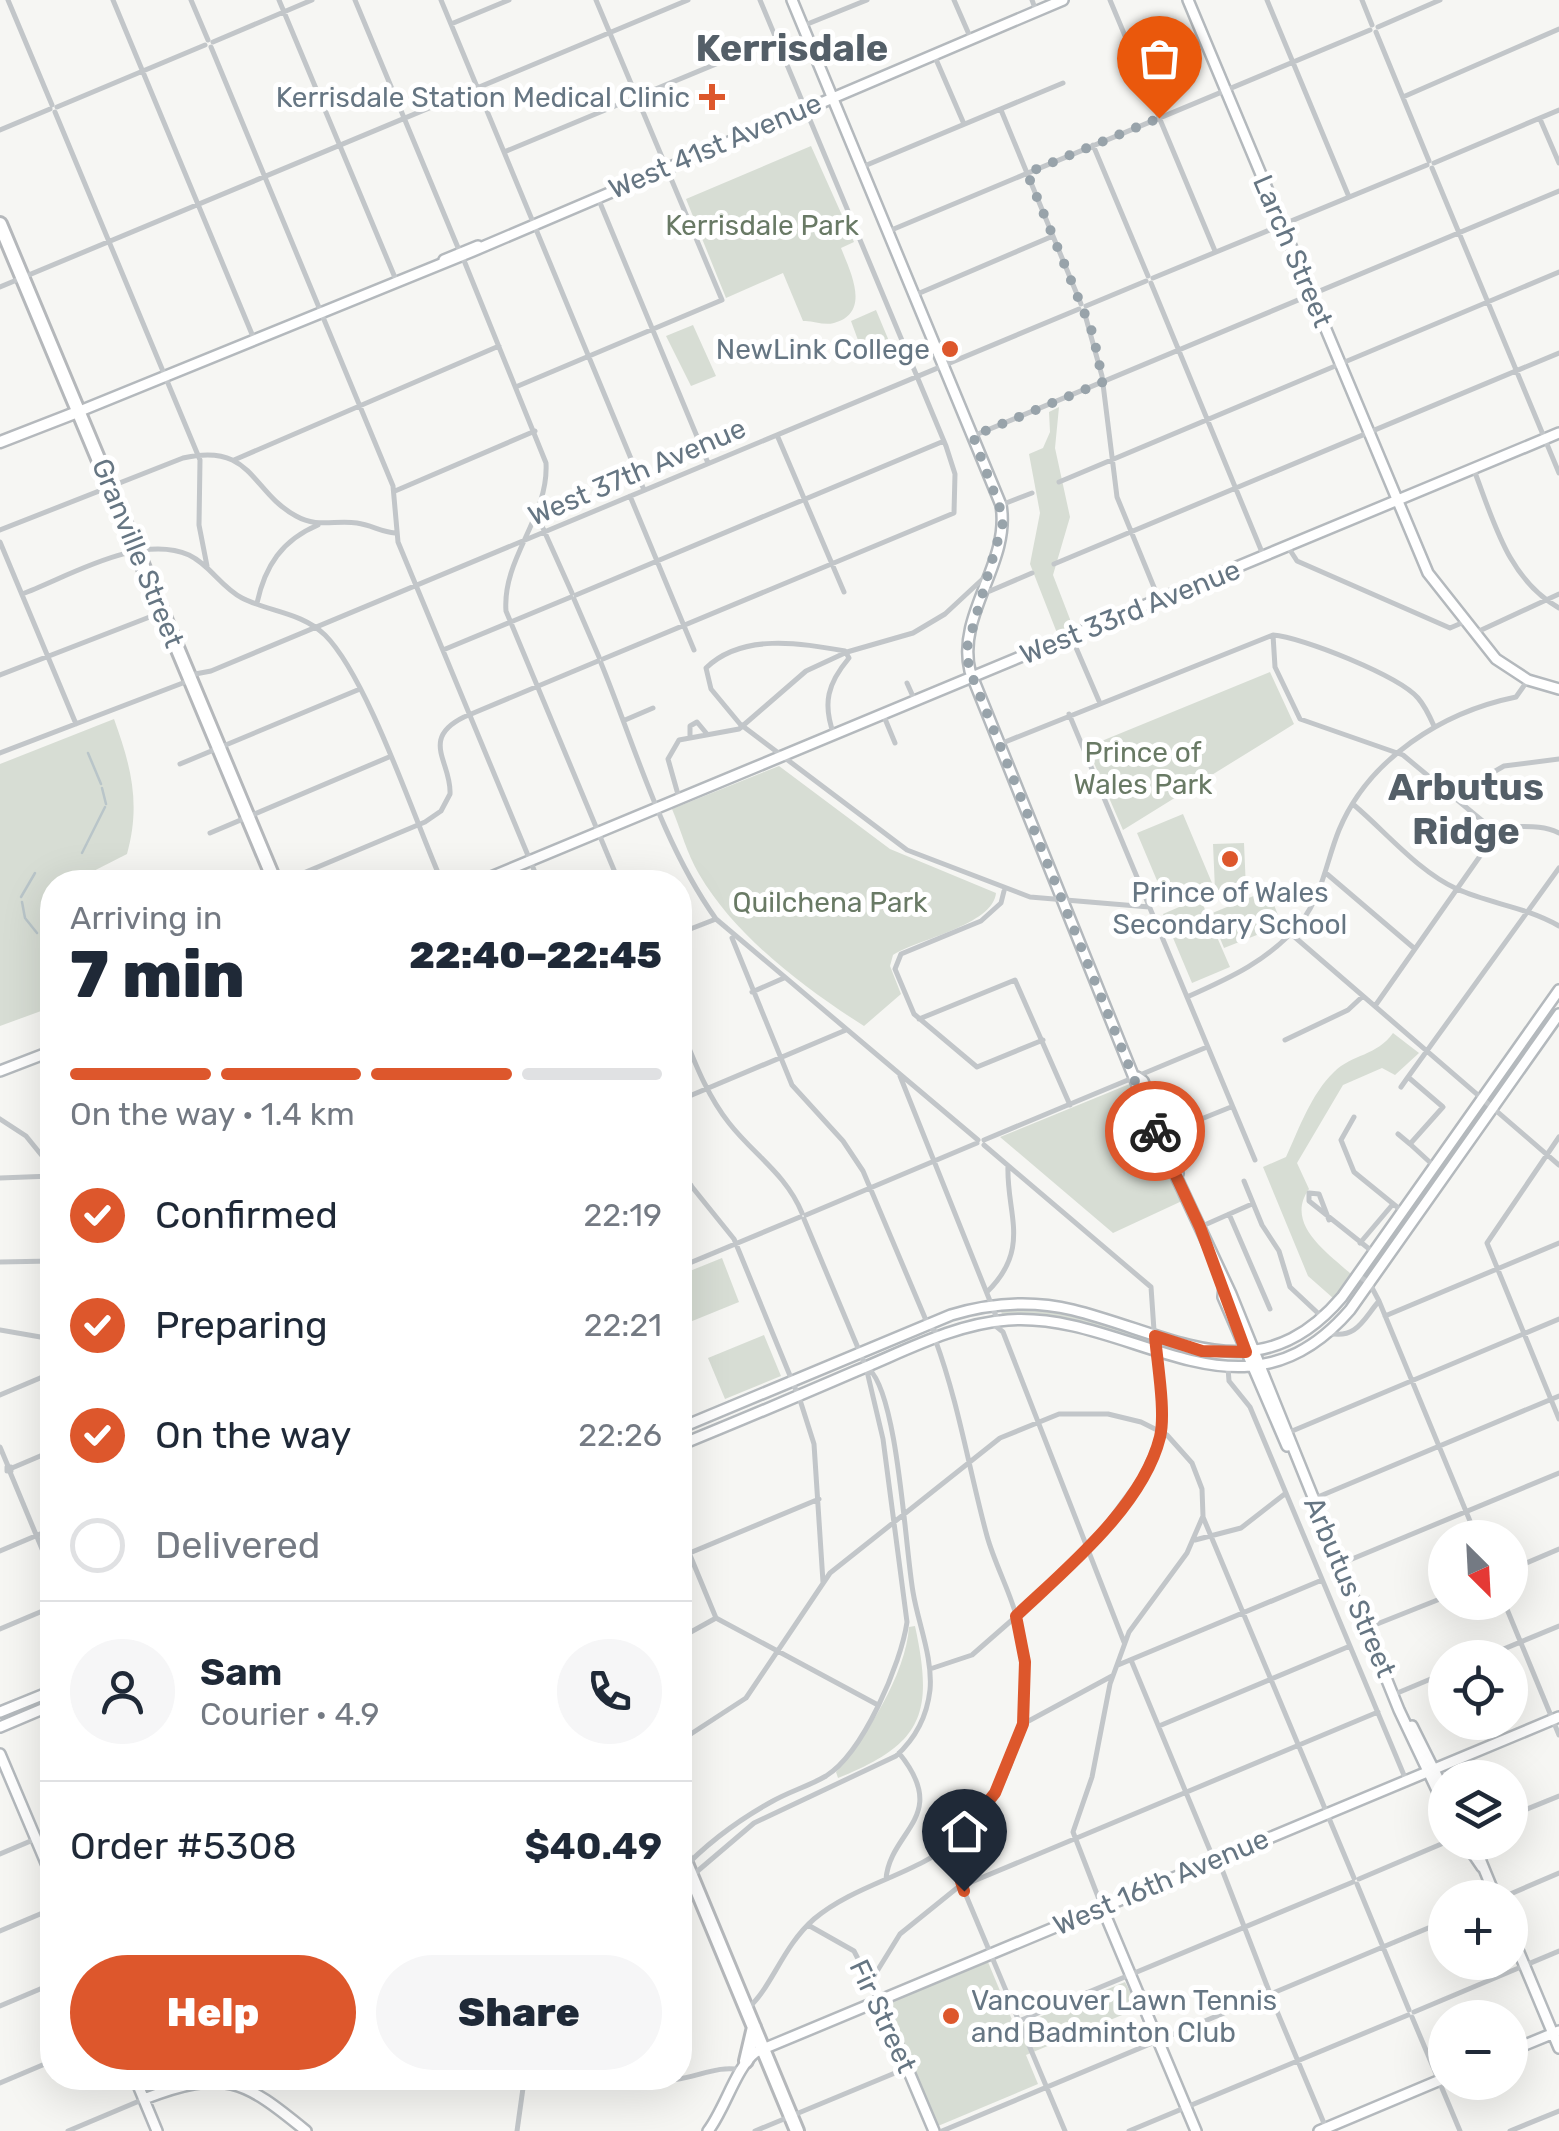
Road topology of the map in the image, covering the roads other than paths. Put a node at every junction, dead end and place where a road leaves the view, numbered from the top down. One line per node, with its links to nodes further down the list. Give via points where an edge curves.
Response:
1 (8, 0): 41 (street)
2 (113, 0): 34 (street)
3 (191, 0): 31 (street)
4 (279, 0): 23 (street)
5 (312, 0): 23 (street)
6 (355, 0): 46 (street)
7 (441, 0): 24 (street)
8 (509, 0): 24 (street)
9 (596, 0): 28 (street)
10 (688, 0): 28 (street)
11 (760, 0): 29 (street)
12 (792, 0): 25 (main road, Arbutus Street)
13 (867, 0): 25 (street)
14 (954, 0): 30 (street)
15 (1032, 0): 22 (street)
16 (1063, 0): 22 (main road, West 41st Avenue)
17 (1110, 0): 45 (street)
18 (1188, 0): 37 (main road, Larch Street)
19 (1266, 0): 33 (street)
20 (1362, 0): 26 (street)
21 (1440, 0): 26 (street)
22 (1036, 11): 30 (main road, West 41st Avenue)
23 (284, 12): 31 (street); 51 (street)
24 (451, 24): 36 (street)
25 (802, 26): 40 (main road, Arbutus Street)
26 (1374, 29): 33 (street); 39 (street)
27 (1559, 29): 39 (street)
28 (610, 33): 36 (street); 38 (street)
29 (776, 39): 38 (street); 42 (street)
30 (970, 39): 32 (main road, West 41st Avenue)
31 (209, 43): 34 (street); 58 (street)
32 (934, 54): 40 (main road, West 41st Avenue); 48 (street)
33 (1293, 62): 37 (street); 61 (street)
34 (143, 71): 41 (street); 62 (street)
35 (1062, 83): 43 (street)
36 (477, 88): 46 (street); 52 (street)
37 (1226, 90): 45 (street); 65 (main road, Larch Street)
38 (637, 97): 52 (street); 55 (street)
39 (1403, 97): 54 (street)
40 (830, 98): 42 (main road, West 41st Avenue); 56 (main road, Arbutus Street)
41 (53, 108): 49 (street); 69 (street)
42 (804, 110): 55 (main road, West 41st Avenue); 92 (street)
43 (1000, 110): 48 (street); 57 (street)
44 (1559, 110): 47 (street, West 37th Avenue)
45 (1159, 118): 50 (street); 70 (street)
46 (404, 119): 51 (street); 71 (street)
47 (1540, 119): 53 (street); 54 (street, West 37th Avenue)
48 (964, 124): 56 (street)
49 (0, 130)
50 (1094, 145): 57 (street); 75 (street)
51 (340, 146): 58 (street); 74 (street)
52 (504, 152): 63 (street)
53 (1559, 162)
54 (1430, 164): 61 (street, West 37th Avenue); 67 (street)
55 (666, 167): 60 (main road, West 41st Avenue); 82 (street, via 722,300)
56 (861, 167): 66 (main road, Arbutus Street)
57 (1027, 173): 66 (street); 68 (street)
58 (265, 177): 62 (street); 81 (street)
59 (1559, 191): 67 (street)
60 (597, 196): 63 (main road, West 41st Avenue); 82 (street)
61 (1349, 196): 65 (street, West 37th Avenue)
62 (198, 205): 69 (street); 83 (street)
63 (532, 223): 71 (main road, West 41st Avenue); 87 (street)
64 (0, 224): 73 (highway, Granville Street)
65 (1282, 224): 70 (street, West 37th Avenue); 78 (main road, Larch Street)
66 (888, 231): 77 (main road, Arbutus Street)
67 (1460, 234): 78 (street); 79 (street)
68 (1053, 236): 77 (street); 80 (street)
69 (110, 242): 73 (street); 91 (street)
70 (1216, 252): 75 (street, West 37th Avenue)
71 (460, 253): 74 (main road, West 41st Avenue); 84 (street)
72 (1559, 272): 79 (street)
73 (22, 278): 76 (street); 96 (highway, Granville Street)
74 (396, 280): 81 (main road, West 41st Avenue)
75 (1149, 280): 80 (street, West 37th Avenue); 85 (street)
76 (0, 287)
77 (914, 295): 89 (main road, Arbutus Street)
78 (1312, 295): 85 (street); 88 (main road, Larch Street)
79 (1488, 302): 88 (street); 90 (street)
80 (1082, 307): 89 (street, West 37th Avenue); 93 (street)
81 (321, 311): 83 (main road, West 41st Avenue); 95 (street)
82 (653, 330): 87 (street); 109 (street)
83 (254, 338): 91 (main road, West 41st Avenue)
84 (499, 346): 94 (street); 95 (street)
85 (1178, 350): 93 (street); 97 (street)
86 (1559, 352): 90 (street)
87 (588, 357): 94 (street); 116 (street)
88 (1341, 365): 97 (street); 99 (main road, Larch Street)
89 (944, 366): 92 (street, West 37th Avenue); 102 (main road, Arbutus Street)
90 (1516, 371): 99 (street); 105 (street)
91 (166, 376): 96 (main road, West 41st Avenue); 106 (street)
92 (917, 376): 100 (street, West 37th Avenue); 104 (street)
93 (1103, 382): 102 (street); 108 (street)
94 (516, 386): 98 (street)
95 (359, 404): 107 (street); 115 (street)
96 (80, 411): 103 (main road, West 41st Avenue); 113 (highway, Granville Street)
97 (1208, 420): 108 (street); 114 (street)
98 (535, 431): 115 (street); 122 (street, via 547,478)
99 (1370, 433): 114 (street); 120 (main road, Larch Street)
100 (778, 434): 109 (street, West 37th Avenue); 119 (street)
101 (1559, 434): 105 (main road, West 33rd Avenue)
102 (973, 436): 121 (main road, Arbutus Street)
103 (1, 440)
104 (944, 440): 119 (street); 134 (street, via 955,474 954,512)
105 (1546, 440): 110 (main road, West 33rd Avenue); 111 (street)
106 (198, 455): 107 (street); 113 (street); 136 (street)
107 (234, 460): 123 (street, via 294,515)
108 (1113, 460): 112 (street); 126 (street)
109 (708, 463): 116 (street, West 37th Avenue)
110 (1474, 470): 120 (main road, West 33rd Avenue); 145 (street, via 1517,572)
111 (1559, 473)
112 (1059, 482)
113 (111, 486): 124 (street); 131 (highway, Granville Street)
114 (1236, 489): 126 (street); 132 (street)
115 (394, 490): 127 (street)
116 (644, 490): 118 (street, West 37th Avenue)
117 (1032, 493): 121 (street)
118 (630, 496): 125 (street, West 37th Avenue); 133 (street)
119 (804, 499): 133 (street); 134 (street)
120 (1398, 502): 130 (main road, West 33rd Avenue); 150 (main road, Larch Street, via 1434,585)
121 (1001, 506): 139 (main road, Arbutus Street, via 1003,530)
122 (537, 514): 125 (street); 128 (street)
123 (318, 525): 127 (street, via 355,522); 146 (street, via 274,558)
124 (0, 530)
125 (546, 532): 128 (street, West 37th Avenue); 143 (street)
126 (1132, 532): 135 (street); 144 (street)
127 (395, 533): 138 (street)
128 (525, 541): 138 (street, West 37th Avenue); 149 (street, via 506,586)
129 (0, 542): 141 (street)
130 (1288, 547): 132 (main road, West 33rd Avenue); 150 (street, via 1297,561 1450,628)
131 (138, 552): 136 (street, via 174,550); 141 (street); 148 (highway, Granville Street)
132 (1264, 557): 144 (main road, West 33rd Avenue)
133 (657, 560): 143 (street); 151 (street)
134 (832, 563): 140 (street); 151 (street)
135 (1054, 564)
136 (206, 566): 146 (street, via 232,592)
137 (1032, 573): 139 (street, via 990,590)
138 (416, 586): 152 (street, West 37th Avenue); 156 (street)
139 (980, 586): 158 (street, via 913,634); 163 (main road, Arbutus Street, via 968,640)
140 (844, 592)
141 (22, 594): 159 (street)
142 (1559, 594): 145 (street)
143 (573, 596): 149 (street); 160 (street)
144 (1159, 600): 155 (main road, West 33rd Avenue)
145 (1545, 600): 147 (street); 153 (street)
146 (257, 603): 152 (street)
147 (1559, 608)
148 (163, 612): 159 (street); 164 (highway, Granville Street)
149 (510, 622): 156 (street); 167 (street)
150 (1464, 622): 153 (main road, Larch Street)
151 (684, 625): 157 (street); 160 (street)
152 (314, 628): 161 (street, West 37th Avenue); 169 (street)
153 (1475, 634): 165 (main road, Larch Street, via 1496,659)
154 (1273, 635): 171 (street); 179 (street, via 1295,638 1402,685); 187 (street, via 1275,667 1300,720)
155 (1072, 636): 163 (main road, West 33rd Avenue); 171 (street)
156 (443, 650): 173 (street)
157 (694, 650)
158 (847, 652): 178 (street, via 788,683); 178 (street, via 755,643 710,665 705,672 711,689); 181 (street, via 827,698)
159 (48, 656): 162 (street); 177 (street)
160 (600, 660): 167 (street); 176 (street)
161 (211, 672): 164 (street, West 37th Avenue); 164 (street, West 37th Avenue)
162 (0, 675)
163 (972, 677): 170 (main road, West 33rd Avenue); 184 (main road, Arbutus Street)
164 (190, 680): 177 (street, West 37th Avenue); 185 (highway, Granville Street)
165 (1528, 680): 168 (main road); 179 (street, via 1516,697)
166 (907, 683): 170 (street)
167 (536, 687): 173 (street); 200 (street)
168 (1559, 688)
169 (360, 690): 185 (street); 189 (street)
170 (915, 701): 174 (main road, West 33rd Avenue)
171 (1099, 702): 175 (street)
172 (653, 708): 176 (street)
173 (470, 714): 197 (street, via 448,728 439,749 450,786 447,802); 202 (street)
174 (884, 714): 181 (main road, West 33rd Avenue); 183 (street)
175 (1069, 714): 184 (street); 216 (street)
176 (626, 720): 195 (street)
177 (76, 724): 186 (street, West 37th Avenue)
178 (743, 726): 180 (street); 188 (street)
179 (1434, 726): 187 (street)
180 (706, 734): 182 (street); 182 (street, via 697,722)
181 (834, 735): 188 (main road, West 33rd Avenue)
182 (690, 736): 193 (street, via 668,754)
183 (895, 743)
184 (1000, 744): 215 (main road, Arbutus Street)
185 (219, 748): 191 (street); 196 (highway, Granville Street)
186 (0, 753)
187 (1397, 754): 192 (street); 194 (street)
188 (783, 756): 193 (main road, West 33rd Avenue); 214 (street, via 893,842)
189 (388, 757): 196 (street); 197 (street)
190 (1559, 759): 192 (street, via 1504,766)
191 (180, 764)
192 (1452, 796): 198 (street, via 1474,817)
193 (680, 799): 195 (main road, West 33rd Avenue)
194 (1354, 804): 211 (street); 213 (street)
195 (658, 808): 200 (main road, West 33rd Avenue); 210 (street)
196 (248, 816): 199 (street); 204 (highway, Granville Street)
197 (418, 826): 205 (street); 206 (street)
198 (1500, 828): 201 (street); 213 (street)
199 (210, 833)
200 (598, 833): 202 (main road, West 33rd Avenue); 209 (street)
201 (1559, 833)
202 (531, 860): 207 (main road, West 33rd Avenue); 208 (street)
203 (1559, 868): 217 (street)
204 (273, 870)
205 (309, 870)
206 (437, 870)
207 (507, 870)
208 (535, 870)
209 (614, 870)
210 (686, 870)
211 (1327, 874): 221 (street); 223 (street)
212 (692, 884): 218 (street)
213 (1458, 889): 217 (street); 223 (street)
214 (1004, 890): 215 (street); 231 (street, via 987,918 901,954 894,963)
215 (1065, 901): 216 (street); 242 (main road, Arbutus Street)
216 (1149, 907): 227 (street)
217 (1528, 910): 219 (street); 236 (street)
218 (716, 919): 220 (street); 222 (street)
219 (1559, 926)
220 (692, 929)
221 (1290, 933): 227 (street, via 1246,970); 228 (street)
222 (732, 934): 224 (street); 226 (street)
223 (1415, 949): 229 (street)
224 (784, 978): 226 (street); 232 (street)
225 (1559, 990): 247 (main road)
226 (752, 992): 239 (street)
227 (1186, 996): 235 (street)
228 (1363, 996): 229 (street); 234 (street, via 1352,1008)
229 (1374, 1006): 236 (street)
230 (1559, 1014): 250 (main road)
231 (919, 1019): 233 (street, via 976,1067); 233 (street, via 1015,980)
232 (846, 1030): 239 (street); 241 (street)
233 (1044, 1040): 248 (street)
234 (1284, 1040)
235 (1207, 1047): 242 (street); 249 (street)
236 (1428, 1052): 243 (street); 247 (street)
237 (692, 1055): 245 (street)
238 (40, 1056): 240 (main road)
239 (780, 1058): 245 (street); 269 (street, via 802,1100 843,1141)
240 (0, 1071)
241 (900, 1076): 256 (street); 261 (street)
242 (1137, 1077): 248 (street); 254 (main road, Arbutus Street)
243 (1408, 1077): 244 (street); 257 (street, via 1443,1107)
244 (1401, 1086)
245 (706, 1089): 246 (street); 273 (street, via 731,1126 784,1180)
246 (692, 1095)
247 (1482, 1099): 250 (street); 264 (main road)
248 (1070, 1105): 256 (street)
249 (1231, 1107): 254 (street); 260 (street)
250 (1494, 1108): 259 (street); 285 (main road)
251 (1354, 1117): 271 (street, via 1341,1140 1352,1166)
252 (0, 1119): 258 (street)
253 (1398, 1134): 257 (street)
254 (1161, 1135): 275 (main road, Arbutus Street)
255 (1559, 1138): 259 (street)
256 (981, 1142): 261 (street); 263 (street)
257 (1410, 1144): 264 (street)
258 (40, 1153)
259 (1547, 1154): 262 (street); 283 (street, via 1488,1239)
260 (1255, 1160)
261 (932, 1162): 269 (street); 286 (street)
262 (1559, 1165)
263 (1008, 1166): 286 (street, via 1014,1234 1004,1267); 300 (street, via 1149,1284)
264 (1434, 1166): 271 (main road)
265 (40, 1176): 266 (street)
266 (0, 1178)
267 (1244, 1181): 270 (street)
268 (692, 1188): 278 (street)
269 (871, 1188): 273 (street); 295 (street)
270 (1252, 1204): 272 (street); 291 (street, via 1279,1250 1290,1288)
271 (1397, 1208): 276 (street); 279 (main road)
272 (1228, 1214): 275 (street); 289 (street)
273 (803, 1216): 278 (street); 304 (street)
274 (1330, 1220): 274 (street, via 1319,1194 1309,1193 1308,1201); 276 (street)
275 (1200, 1227): 303 (main road, Arbutus Street)
276 (1360, 1243): 279 (street)
277 (1559, 1243): 283 (street)
278 (736, 1244): 282 (street); 310 (street)
279 (1373, 1252): 284 (main road)
280 (40, 1261): 281 (street)
281 (0, 1262)
282 (692, 1262)
283 (1496, 1270): 290 (street); 299 (street)
284 (1358, 1275): 285 (street); 291 (main road)
285 (1370, 1284): 287 (street); 298 (main road)
286 (986, 1292): 288 (street)
287 (1378, 1301): 290 (street); 298 (street, via 1364,1325)
288 (992, 1306): 294 (street); 295 (main road); 300 (main road, via 1055,1307)
289 (1270, 1309)
290 (1385, 1316): 311 (street)
291 (1324, 1318): 303 (main road, via 1292,1340)
292 (1011, 1320): 294 (main road); 297 (street); 305 (main road, via 1070,1325)
293 (1559, 1320): 299 (street)
294 (994, 1322): 297 (street); 302 (main road)
295 (928, 1324): 302 (street); 304 (main road)
296 (0, 1330): 301 (street)
297 (1002, 1332): 317 (street)
298 (1328, 1333): 306 (main road, via 1292,1355)
299 (1524, 1334): 311 (street); 315 (street)
300 (1155, 1336): 303 (main road, via 1202,1351); 305 (street)
301 (40, 1337)
302 (938, 1337): 307 (main road); 325 (street)
303 (1250, 1351): 306 (main road, Arbutus Street)
304 (860, 1354): 307 (street); 310 (main road)
305 (1157, 1354): 308 (main road); 319 (street)
306 (1255, 1366): 308 (main road); 320 (main road, Arbutus Street)
307 (866, 1367): 313 (main road); 332 (street, via 873,1370 888,1414); 335 (street)
308 (1228, 1368): 328 (street)
309 (40, 1378): 312 (street)
310 (792, 1381): 313 (street); 318 (main road)
311 (1412, 1381): 320 (street); 322 (street)
312 (0, 1395)
313 (799, 1396): 321 (main road); 329 (street, via 814,1444)
314 (1559, 1396): 315 (street)
315 (1551, 1400): 316 (street); 322 (street)
316 (1559, 1419)
317 (1036, 1420): 319 (street, via 1108,1414); 325 (street); 343 (street)
318 (692, 1423)
319 (1161, 1432): 333 (street, via 1192,1464); 343 (street, via 1121,1508)
320 (1285, 1434): 330 (main road, Arbutus Street)
321 (692, 1440)
322 (1439, 1446): 330 (street); 331 (street)
323 (0, 1447): 326 (street)
324 (40, 1456): 326 (street)
325 (971, 1460): 332 (street); 353 (street, via 987,1536)
326 (7, 1470): 337 (street)
327 (1559, 1473): 331 (street)
328 (1286, 1494): 338 (street, via 1248,1525); 348 (street)
329 (819, 1498): 344 (street); 349 (street)
330 (1313, 1499): 347 (main road, Arbutus Street)
331 (1466, 1512): 334 (street); 347 (street)
332 (903, 1515): 335 (street); 355 (street)
333 (1203, 1516): 338 (street); 339 (street)
334 (1469, 1520)
335 (895, 1521): 349 (street); 356 (street)
336 (40, 1535): 337 (street)
337 (37, 1536): 340 (street); 342 (street)
338 (1214, 1539): 339 (street); 352 (street)
339 (1195, 1540): 362 (street)
340 (40, 1543)
341 (1559, 1549): 346 (street)
342 (0, 1551)
343 (1085, 1551): 353 (street); 362 (street)
344 (692, 1552)
345 (692, 1560): 354 (street)
346 (1528, 1562)
347 (1340, 1564): 358 (main road, Arbutus Street)
348 (1322, 1580): 352 (street); 363 (street)
349 (823, 1582): 364 (street)
350 (1428, 1603): 358 (street)
351 (40, 1612): 359 (street)
352 (1243, 1612): 366 (street); 370 (street)
353 (1016, 1616): 368 (street, via 972,1655); 379 (street, via 1025,1662)
354 (716, 1618): 360 (street); 364 (street)
355 (918, 1621): 356 (street); 368 (street)
356 (907, 1622): 374 (street)
357 (1559, 1626): 361 (street)
358 (1368, 1628): 373 (main road, Arbutus Street)
359 (0, 1629)
360 (692, 1631)
361 (1525, 1640)
362 (1124, 1642): 367 (street)
363 (1350, 1646): 370 (street); 377 (street)
364 (780, 1652): 374 (street); 382 (street, via 746,1698)
365 (1528, 1659): 378 (street)
366 (1131, 1660): 367 (street); 380 (street)
367 (1116, 1664): 369 (street)
368 (930, 1670): 385 (street, via 926,1714)
369 (1112, 1676): 379 (street); 398 (street)
370 (1271, 1679): 380 (street); 384 (street)
371 (1428, 1682): 373 (street)
372 (40, 1696): 376 (main road)
373 (1396, 1699): 388 (main road, Arbutus Street)
374 (878, 1705): 390 (street)
375 (40, 1710): 381 (main road)
376 (0, 1712)
377 (1378, 1712): 384 (street); 391 (street)
378 (1556, 1718): 383 (street); 387 (main road, West 16th Avenue)
379 (1023, 1724): 400 (street, via 995,1793)
380 (1158, 1726): 393 (street)
381 (0, 1727)
382 (692, 1733)
383 (1559, 1734)
384 (1300, 1745): 393 (street); 396 (street)
385 (899, 1753): 392 (street); 411 (street, via 920,1802)
386 (0, 1754): 399 (main road)
387 (1454, 1760)
388 (1428, 1766)
389 (1428, 1771): 391 (main road, West 16th Avenue)
390 (829, 1774): 392 (street); 407 (street, via 748,1816)
391 (1406, 1780): 396 (main road, West 16th Avenue)
392 (833, 1783): 408 (street, via 754,1823)
393 (1186, 1792): 398 (street); 404 (street)
394 (1559, 1796): 395 (street)
395 (1528, 1809)
396 (1327, 1813): 404 (main road, West 16th Avenue); 413 (street)
397 (40, 1838): 399 (street)
398 (1074, 1838): 415 (street); 417 (street)
399 (37, 1839): 401 (main road); 403 (street)
400 (958, 1839): 411 (street); 415 (street)
401 (40, 1847)
402 (1428, 1850): 413 (street)
403 (0, 1854)
404 (1214, 1860): 417 (main road, West 16th Avenue); 420 (street)
405 (1477, 1860): 409 (main road)
406 (1479, 1860): 409 (main road)
407 (692, 1866)
408 (692, 1867)
409 (1482, 1867): 412 (main road)
410 (1559, 1874): 416 (street)
411 (886, 1879): 419 (street)
412 (1489, 1880)
413 (1356, 1881): 420 (street); 423 (street)
414 (692, 1884): 434 (highway)
415 (962, 1886): 425 (street); 430 (street, via 900,1934)
416 (1528, 1886)
417 (1102, 1907): 425 (main road, West 16th Avenue); 427 (main road)
418 (40, 1914): 422 (street)
419 (808, 1925): 430 (street, Fir Street, via 854,1951); 434 (street)
420 (1242, 1928): 427 (street); 432 (street)
421 (1428, 1928): 423 (street)
422 (0, 1930)
423 (1383, 1946): 432 (street); 436 (street)
424 (1559, 1951): 426 (street)
425 (990, 1954): 433 (main road, West 16th Avenue); 437 (street)
426 (1528, 1964)
427 (1131, 1974): 437 (street); 440 (main road)
428 (1528, 1974): 439 (main road)
429 (1490, 1980): 436 (street)
430 (871, 1982): 433 (street, Fir Street)
431 (40, 1989): 435 (street)
432 (1270, 1994): 440 (street); 445 (street)
433 (878, 1999): 442 (main road, West 16th Avenue); 448 (main road, Fir Street)
434 (749, 2004): 438 (highway)
435 (0, 2006)
436 (1411, 2013): 444 (street); 445 (street)
437 (1019, 2022): 452 (street)
438 (754, 2027): 442 (highway); 447 (highway)
439 (1556, 2032): 441 (main road); 443 (main road)
440 (1158, 2041): 452 (street); 459 (main road)
441 (1528, 2044)
442 (763, 2048): 447 (main road, West 16th Avenue); 461 (highway)
443 (1559, 2048)
444 (1428, 2050)
445 (1298, 2060): 459 (street); 463 (street)
446 (40, 2066): 450 (street)
447 (744, 2066): 449 (street); 468 (main road)
448 (907, 2068): 461 (street); 470 (main road, Fir Street)
449 (692, 2078)
450 (0, 2083)
451 (1428, 2086): 463 (main road)
452 (1046, 2087): 471 (street); 472 (street)
453 (140, 2090): 457 (main road)
454 (176, 2090): 457 (main road)
455 (256, 2090): 466 (main road)
456 (523, 2090): 467 (street)
457 (144, 2099): 464 (street); 465 (main road)
458 (1449, 2100): 475 (street)
459 (1186, 2107): 473 (street); 474 (main road)
460 (1559, 2110): 476 (street)
461 (791, 2116): 462 (street); 469 (highway)
462 (756, 2130)
463 (1324, 2130)
464 (68, 2131)
465 (157, 2131)
466 (306, 2131)
467 (516, 2131)
468 (708, 2131)
469 (798, 2131)
470 (934, 2131)
471 (942, 2131)
472 (1064, 2131)
473 (1129, 2131)
474 (1196, 2131)
475 (1460, 2131)
476 (1510, 2131)

